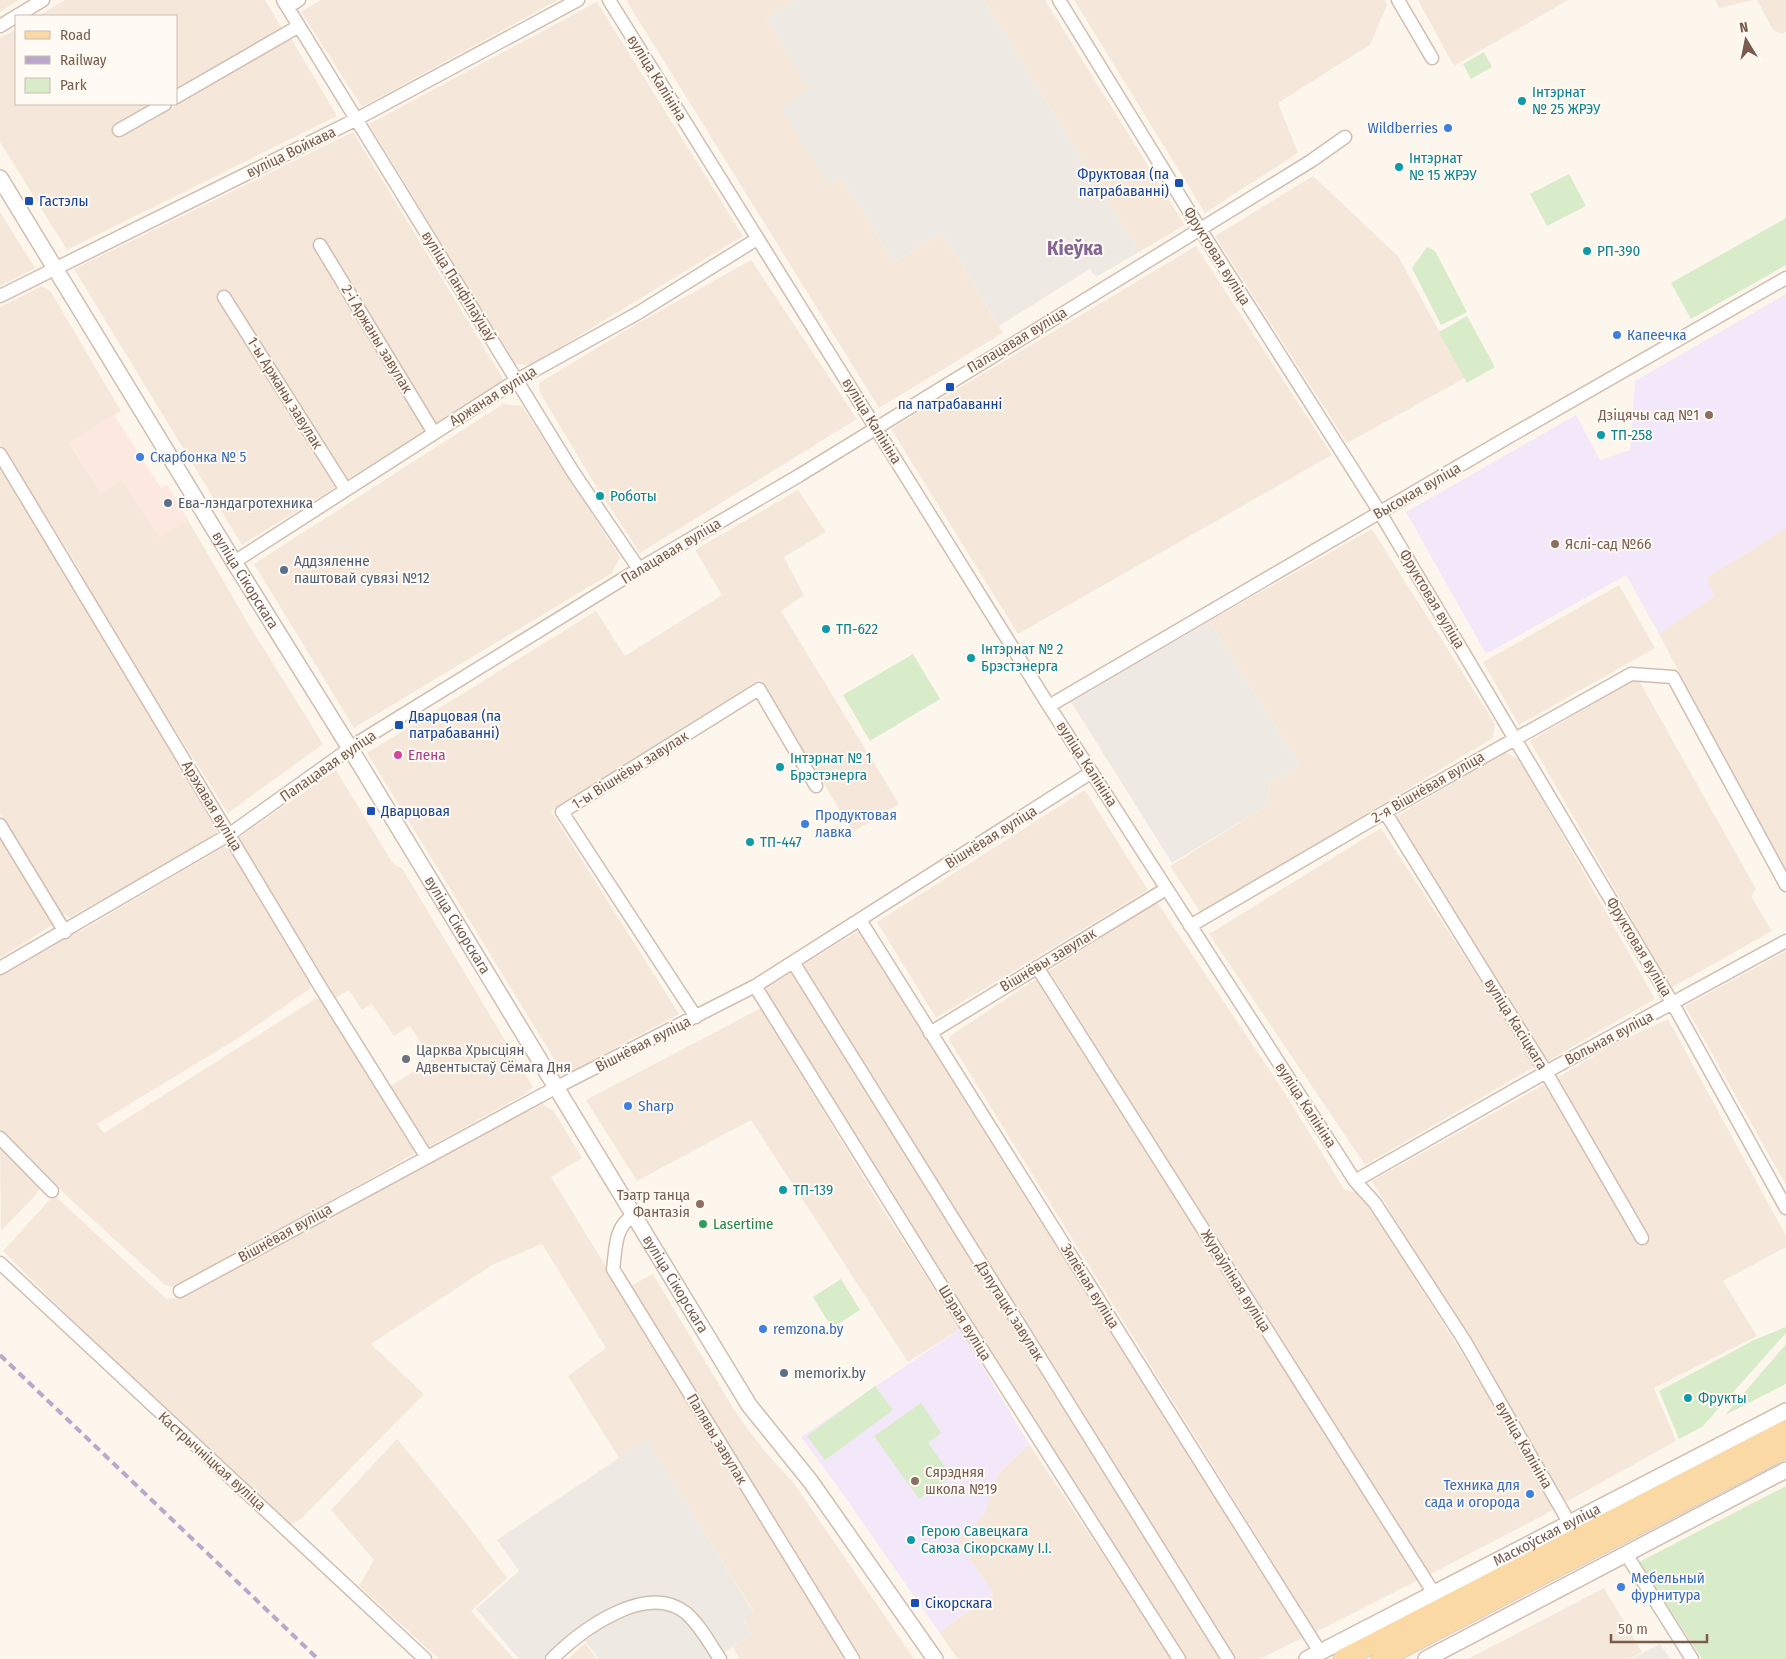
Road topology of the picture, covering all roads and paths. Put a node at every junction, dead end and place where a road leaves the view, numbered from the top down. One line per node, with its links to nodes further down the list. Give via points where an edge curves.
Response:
1 (43, 0): 7 (street)
2 (578, 0): 14 (street, вуліца Войкава)
3 (609, 0): 19 (street, вуліца Калініна)
4 (1059, 0): 18 (street, Фруктовая вуліца)
5 (1398, 0): 11 (street)
6 (290, 2): 10 (street, вуліца Панфілаўцаў)
7 (18, 15)
8 (15, 17): 9 (street)
9 (0, 26)
10 (299, 26): 12 (street); 14 (street, вуліца Панфілаўцаў)
11 (1432, 58)
12 (178, 96)
13 (163, 105): 15 (street)
14 (355, 120): 21 (street, вуліца Войкава); 25 (street, вуліца Панфілаўцаў)
15 (119, 130)
16 (1345, 136): 18 (street, Палацавая вуліца, via 1329,150)
17 (0, 178): 21 (street, вуліца Сікорскага)
18 (1200, 229): 26 (street, Палацавая вуліца); 30 (street, Фруктовая вуліца)
19 (757, 239): 25 (street, Аржаная вуліца, via 636,314); 26 (street, вуліца Калініна)
20 (320, 245): 27 (street, 2-і Аржаны завулак)
21 (57, 268): 23 (street, вуліца Войкава); 31 (street, вуліца Сікорскага)
22 (1786, 278): 30 (street, Высокая вуліца)
23 (0, 296)
24 (224, 297): 29 (street, 1-ы Аржаны завулак)
25 (517, 380): 27 (street, Аржаная вуліца); 32 (street, вуліца Панфілаўцаў, via 573,472)
26 (876, 426): 32 (street, Палацавая вуліца, via 800,475); 33 (street, вуліца Калініна)
27 (434, 433): 29 (street, Аржаная вуліца)
28 (0, 454): 40 (street, Арэхавая вуліца)
29 (346, 490): 31 (street, Аржаная вуліца)
30 (1380, 512): 33 (street, Высокая вуліца); 34 (street, Фруктовая вуліца)
31 (234, 562): 35 (street, вуліца Сікорскага)
32 (639, 569): 35 (street, Палацавая вуліца)
33 (1049, 706): 36 (street, вуліца Калініна)
34 (1514, 738): 38 (street, 2-я Вішнёвая вуліца); 41 (street, 2-я Вішнёвая вуліца, via 1631,674 1673,677); 51 (street, Фруктовая вуліца)
35 (355, 745): 40 (street, Палацавая вуліца); 55 (street, вуліца Сікорскага)
36 (1092, 772): 42 (street, вуліца Калініна); 43 (street, Вішнёвая вуліца)
37 (816, 786): 52 (street, 1-ы Вішнёвы завулак, via 760,689 562,812)
38 (1384, 812): 44 (street, 2-я Вішнёвая вуліца); 54 (street, вуліца Касіцкага)
39 (0, 826): 45 (street)
40 (230, 834): 45 (street, Палацавая вуліца); 57 (street, Арэхавая вуліца)
41 (1786, 885)
42 (1166, 889): 44 (street, вуліца Калініна); 48 (street, Вішнёвы завулак)
43 (860, 920): 47 (street, Вішнёвая вуліца); 53 (street, Зялёная вуліца)
44 (1190, 926): 58 (street, вуліца Калініна)
45 (65, 932): 49 (street, Палацавая вуліца)
46 (1786, 941): 51 (street, Вольная вуліца)
47 (793, 962): 50 (street, Вішнёвая вуліца); 79 (street, Дэпутацкі завулак)
48 (1037, 967): 53 (street, Вішнёвы завулак); 71 (street, Жураўліная вуліца)
49 (0, 968)
50 (755, 986): 52 (street, Вішнёвая вуліца); 78 (street, Шэрая вуліца, via 966,1326)
51 (1673, 1004): 54 (street, Вольная вуліца); 60 (street, Фруктовая вуліца)
52 (696, 1017): 55 (street, Вішнёвая вуліца)
53 (930, 1033): 72 (street, Зялёная вуліца)
54 (1546, 1072): 58 (street, Вольная вуліца); 62 (street, вуліца Касіцкага)
55 (555, 1088): 57 (street, Вішнёвая вуліца); 61 (street, вуліца Сікорскага)
56 (0, 1138): 59 (street)
57 (426, 1156): 64 (street, Вішнёвая вуліца)
58 (1355, 1181): 69 (street, вуліца Калініна, via 1375,1203 1464,1340)
59 (52, 1191)
60 (1786, 1208)
61 (633, 1216): 76 (street, Палявы завулак, via 624,1221 619,1230 613,1269); 77 (street, вуліца Сікорскага, via 749,1406 811,1482)
62 (1642, 1238)
63 (0, 1263): 73 (street, Кастрычніцкая вуліца)
64 (180, 1291)
65 (1786, 1411): 69 (street, Маскоўская вуліца)
66 (1786, 1430): 80 (main road, Маскоўская вуліца)
67 (1786, 1448): 81 (main road)
68 (1786, 1470): 70 (street)
69 (1570, 1524): 71 (street, Маскоўская вуліца)
70 (1626, 1554): 82 (street); 83 (street)
71 (1435, 1595): 72 (street, Маскоўская вуліца)
72 (1314, 1656)
73 (425, 1659)
74 (552, 1659): 75 (street, via 604,1618 652,1603 686,1613)
75 (720, 1659)
76 (853, 1659)
77 (935, 1659)
78 (1179, 1659)
79 (1228, 1659)
80 (1343, 1659)
81 (1381, 1659)
82 (1426, 1659)
83 (1692, 1659)

